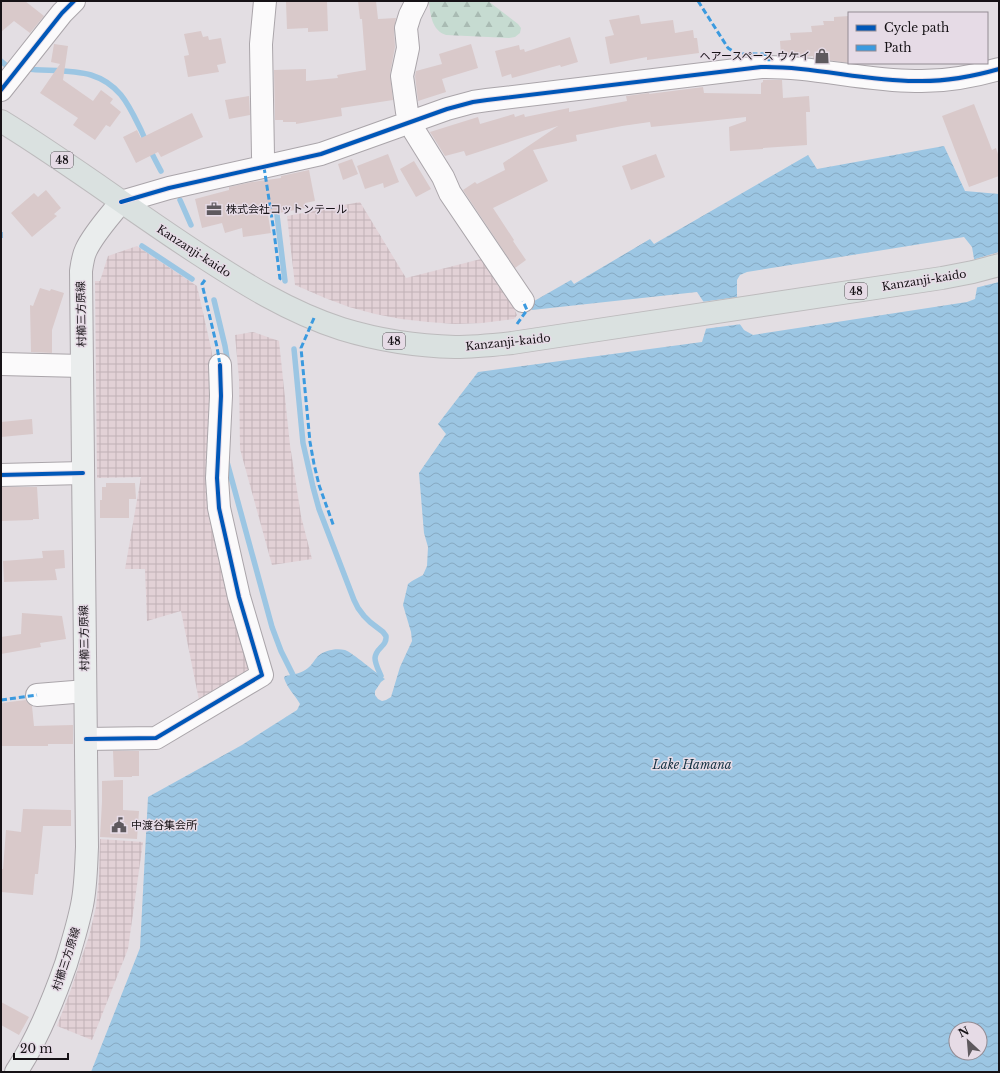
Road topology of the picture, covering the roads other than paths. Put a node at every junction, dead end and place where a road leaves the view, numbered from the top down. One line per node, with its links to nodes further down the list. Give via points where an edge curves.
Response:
1 (74, 1): 5 (street)
2 (265, 1): 8 (street, via 261,44 263,156)
3 (416, 1): 7 (street, via 408,21 408,48 402,76 407,112)
4 (999, 69): 7 (street, via 960,78 915,81 795,68 744,69 480,101)
5 (1, 90)
6 (1, 121): 9 (main road, Kanzanji-kaido / 48, via 48,150)
7 (411, 122): 8 (street, via 321,154); 11 (street, via 450,193)
8 (266, 166): 9 (street, via 169,188)
9 (121, 202): 10 (main road, Kanzanji-kaido / 48, via 239,280 292,309 342,329 398,342 426,345 455,347 512,343 942,278); 14 (main road, 村櫛三方原線, via 90,242 82,261)
10 (999, 265)
11 (523, 301)
12 (1, 364): 14 (street)
13 (220, 365): 19 (street, via 217,493 222,523 236,555 239,597 262,674 156,738)
14 (82, 366): 15 (main road, 村櫛三方原線)
15 (83, 473): 16 (street); 17 (main road, 村櫛三方原線)
16 (1, 475)
17 (85, 692): 18 (street); 19 (main road, 村櫛三方原線)
18 (37, 695)
19 (86, 739): 20 (main road, 村櫛三方原線, via 86,876 76,933 47,1015)
20 (16, 1072)

